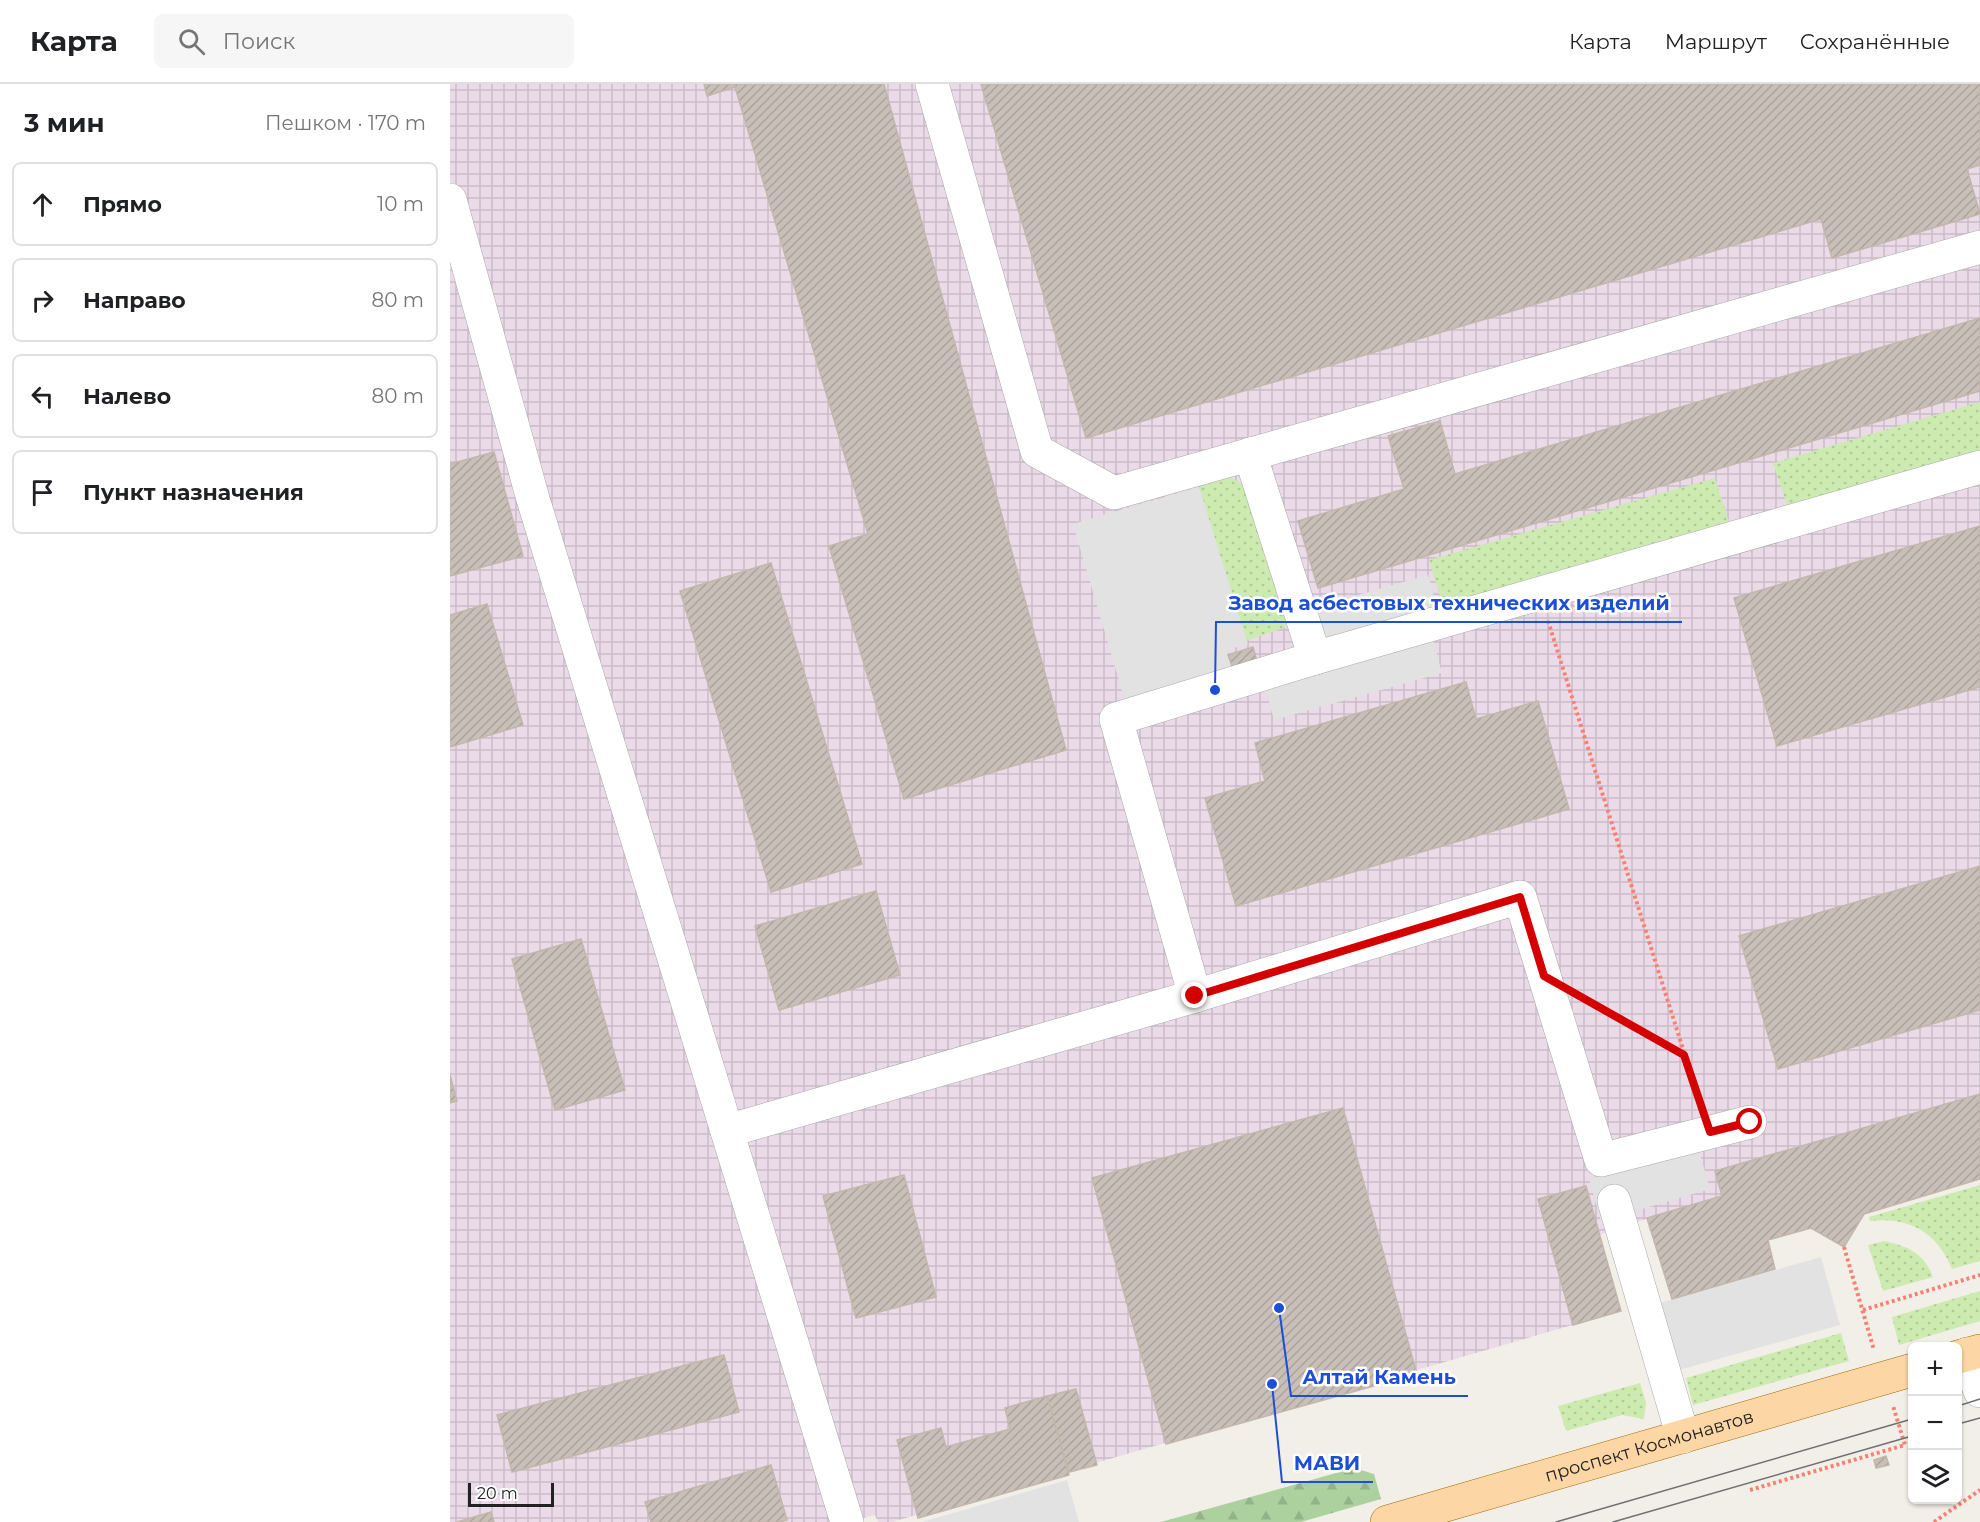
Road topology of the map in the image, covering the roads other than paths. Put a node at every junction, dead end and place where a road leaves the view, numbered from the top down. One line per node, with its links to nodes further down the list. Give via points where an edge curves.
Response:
1 (932, 84): 4 (lane, via 1037,451 1114,493)
2 (450, 200): 9 (lane, via 533,499)
3 (1980, 247): 4 (lane)
4 (1250, 454): 6 (lane)
5 (1980, 467): 6 (lane)
6 (1315, 658): 7 (lane, via 1116,719)
7 (1195, 996): 8 (lane, via 1520,897 1601,1160); 9 (lane)
8 (1750, 1122)
9 (727, 1131): 15 (lane)
10 (1614, 1201): 14 (lane)
11 (1968, 1354): 13 (lane)
12 (1908, 1371): 14 (main road, проспект Космонавтов)
13 (1980, 1392)
14 (1683, 1437): 16 (main road, проспект Космонавтов)
15 (847, 1522)
16 (1388, 1522)

